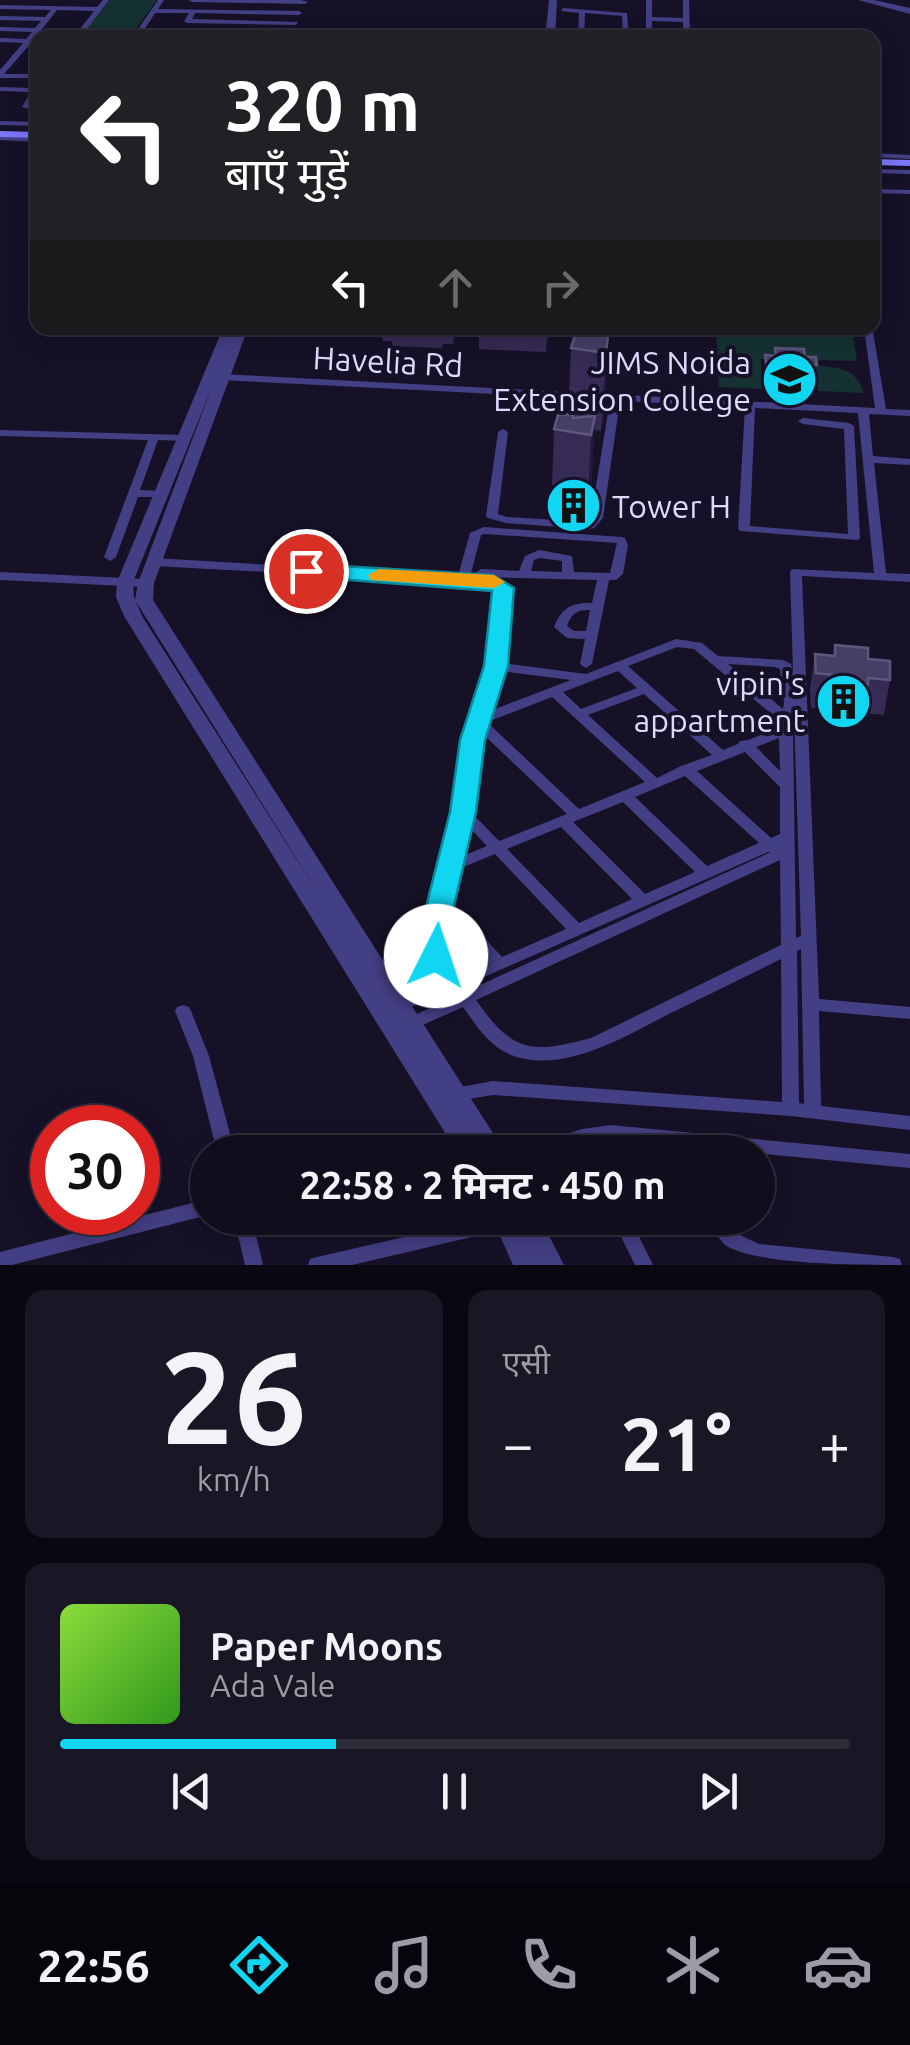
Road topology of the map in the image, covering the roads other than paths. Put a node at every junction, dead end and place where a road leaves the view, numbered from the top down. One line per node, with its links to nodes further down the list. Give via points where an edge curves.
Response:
1 (106, 0): 16 (street)
2 (161, 0): 17 (street)
3 (192, 0): 11 (street)
4 (554, 0): 34 (street)
5 (582, 0): 19 (street)
6 (624, 0): 21 (street)
7 (649, 0): 24 (street)
8 (686, 0): 25 (street)
9 (862, 0): 15 (street)
10 (878, 0): 15 (street)
11 (305, 1): 20 (street)
12 (564, 5): 19 (street); 35 (street)
13 (0, 8): 14 (street)
14 (54, 8): 16 (street); 23 (street)
15 (910, 9)
16 (98, 10): 30 (street)
17 (154, 10): 18 (street); 31 (street)
18 (193, 11): 20 (street); 26 (street)
19 (582, 12): 21 (street); 36 (street)
20 (300, 13): 27 (street)
21 (625, 14): 37 (street)
22 (0, 18): 23 (street)
23 (46, 19): 29 (street)
24 (649, 19): 25 (street); 38 (street)
25 (687, 20): 39 (street)
26 (187, 21): 27 (street); 32 (street)
27 (294, 24): 33 (street)
28 (0, 30): 29 (street)
29 (36, 30)
30 (82, 30)
31 (140, 30)
32 (181, 30)
33 (292, 30)
34 (551, 30)
35 (562, 30)
36 (581, 30)
37 (626, 30)
38 (650, 30)
39 (686, 30)
40 (0, 40): 41 (street)
41 (30, 41)
42 (30, 43): 44 (street)
43 (0, 52): 44 (street)
44 (18, 52): 45 (street)
45 (4, 64): 46 (street)
46 (0, 75): 47 (street)
47 (30, 76)
48 (30, 88): 49 (street)
49 (0, 89)
50 (0, 130): 51 (street)
51 (30, 132)
52 (880, 164): 53 (main road)
53 (910, 165)
54 (880, 190): 55 (street)
55 (910, 192)
56 (228, 335): 59 (street)
57 (238, 335): 59 (street)
58 (870, 335): 63 (street)
59 (223, 364): 60 (street, Havelia Rd); 69 (street); 75 (street)
60 (615, 398): 61 (street, Havelia Rd); 66 (street, via 598,518 590,526 492,516)
61 (750, 405): 62 (street, Havelia Rd); 65 (street, via 744,529 854,538 848,426)
62 (863, 410): 63 (street, Havelia Rd); 70 (street)
63 (881, 411): 64 (street, Havelia Rd)
64 (910, 413)
65 (803, 421)
66 (503, 432)
67 (0, 433): 68 (street)
68 (154, 438): 69 (street); 72 (street)
69 (184, 438): 73 (street)
70 (868, 459): 71 (street); 80 (street)
71 (910, 462)
72 (132, 493): 73 (street); 74 (street)
73 (162, 494): 83 (street)
74 (110, 557)
75 (154, 562): 78 (street); 83 (street)
76 (524, 574): 78 (street); 79 (street); 79 (street, via 530,558 540,554 568,558)
77 (0, 576): 83 (street)
78 (464, 576): 81 (street, via 476,533 484,530 622,542 617,574); 87 (street, via 503,588)
79 (568, 576): 81 (street)
80 (880, 576): 82 (street); 110 (street, via 796,572)
81 (603, 578): 84 (street)
82 (910, 578)
83 (136, 582): 118 (street); 118 (street, via 125,597 133,616)
84 (597, 607): 85 (street); 85 (street, via 572,607 560,627)
85 (591, 636): 89 (street)
86 (716, 660): 88 (street, via 698,646 676,643); 94 (street, via 773,706); 94 (street, via 786,667 791,704)
87 (496, 666): 89 (street); 93 (street)
88 (620, 666): 89 (street); 90 (street)
89 (588, 671): 91 (street)
90 (646, 689): 92 (street); 96 (street)
91 (556, 693): 92 (street); 93 (street)
92 (580, 714): 98 (street)
93 (478, 721): 101 (street); 102 (street)
94 (785, 727): 95 (street); 99 (street)
95 (746, 744): 96 (street); 99 (street)
96 (719, 754): 97 (street)
97 (686, 770): 98 (street); 103 (street)
98 (654, 783): 100 (street)
99 (785, 784): 103 (street)
100 (626, 796): 102 (street); 106 (street)
101 (463, 812): 104 (street); 105 (street)
102 (571, 819): 104 (street); 107 (street)
103 (781, 846): 106 (street); 111 (street); 114 (street)
104 (500, 847): 105 (street); 109 (street)
105 (450, 866): 108 (street)
106 (705, 872): 107 (street)
107 (642, 900): 109 (street)
108 (442, 901): 112 (street); 113 (street, via 436,956)
109 (576, 930): 112 (street)
110 (808, 939): 111 (street); 115 (street)
111 (791, 946): 114 (street, via 565,1054 511,1050 495,1041); 119 (street)
112 (500, 965): 113 (street)
113 (456, 982): 114 (street); 118 (street)
114 (468, 998): 118 (street)
115 (811, 1004): 117 (street); 120 (street)
116 (183, 1011): 125 (street)
117 (910, 1013)
118 (410, 1029): 121 (street); 126 (street)
119 (790, 1074): 120 (street); 122 (street)
120 (812, 1075): 123 (street)
121 (456, 1094): 122 (street, via 493,1088); 127 (street)
122 (790, 1109): 123 (street)
123 (813, 1112): 124 (street)
124 (910, 1122)
125 (222, 1135)
126 (461, 1135)
127 (482, 1135)
128 (605, 1135): 129 (street)
129 (630, 1135)
130 (775, 1151): 131 (street)
131 (910, 1160)
132 (190, 1212): 139 (street)
133 (247, 1235): 140 (street)
134 (444, 1235): 141 (street)
135 (517, 1235): 142 (street)
136 (526, 1235): 143 (street)
137 (629, 1235): 144 (street)
138 (728, 1235): 145 (street, via 758,1252)
139 (0, 1260)
140 (254, 1265)
141 (316, 1265)
142 (526, 1265)
143 (551, 1265)
144 (644, 1265)
145 (893, 1265)

